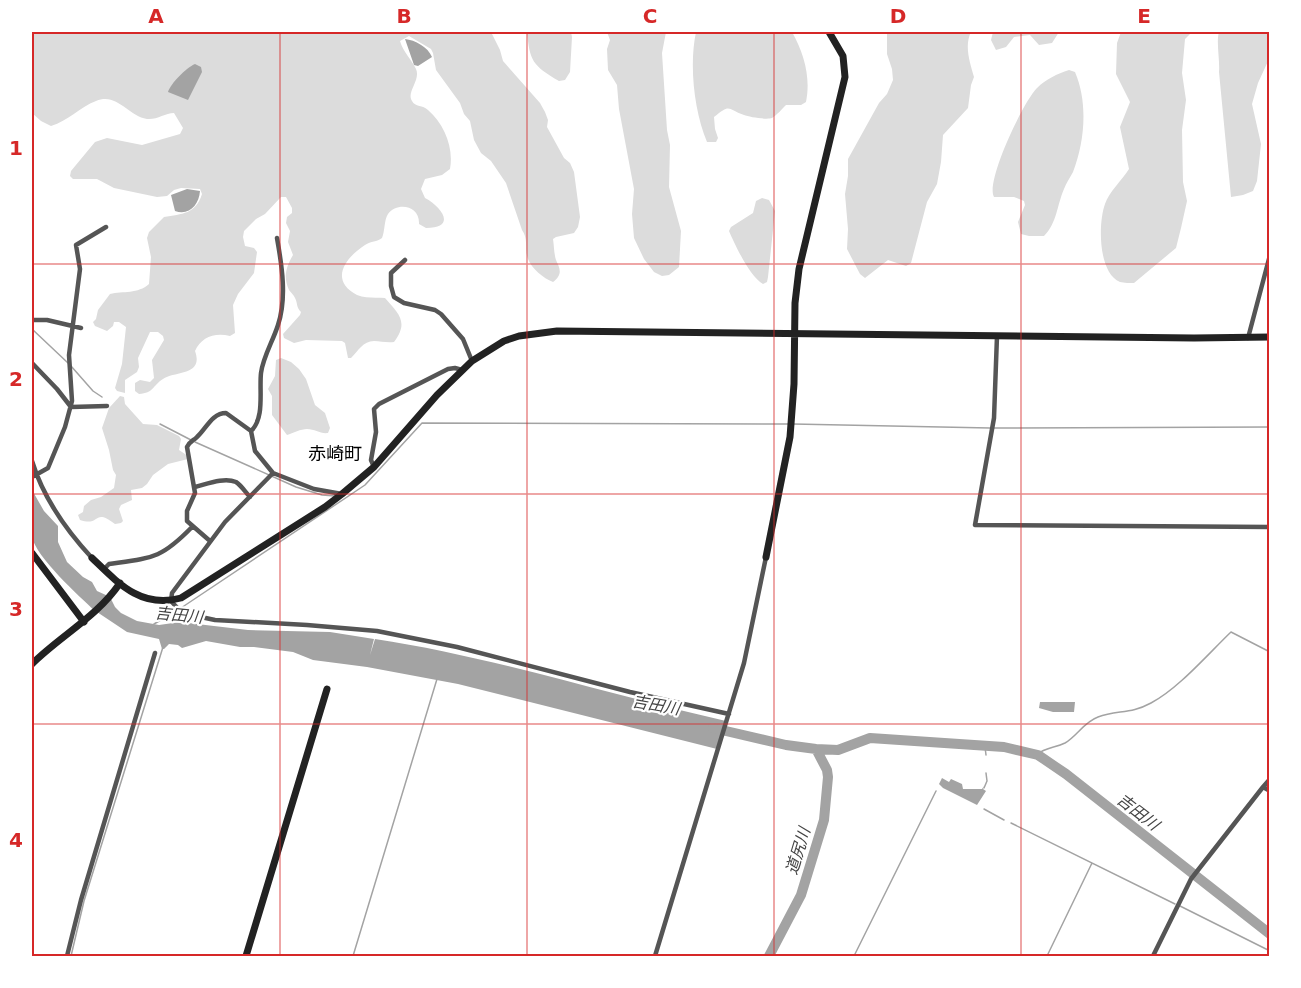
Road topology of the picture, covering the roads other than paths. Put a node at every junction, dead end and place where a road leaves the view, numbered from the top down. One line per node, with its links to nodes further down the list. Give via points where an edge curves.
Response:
1 (829, 32): 9 (street, via 843,57 845,77 799,269)
2 (106, 227): 7 (street, via 76,244 80,269)
3 (277, 238): 18 (street, via 282,271 281,312 261,370 259,414)
4 (1269, 255): 12 (street)
5 (405, 260): 13 (street, via 391,273 394,297 441,314 463,339)
6 (32, 320): 7 (street)
7 (73, 326): 8 (street); 17 (street, via 69,362)
8 (81, 328)
9 (795, 334): 10 (street); 13 (street, via 557,331 504,341); 30 (street, via 790,436)
10 (997, 336): 12 (street); 26 (street, via 994,418 975,525)
11 (1269, 337): 12 (street)
12 (1248, 338)
13 (472, 361): 15 (street)
14 (32, 363): 17 (street)
15 (462, 370): 20 (street); 20 (street, via 448,369 374,409)
16 (107, 406): 17 (street)
17 (71, 407): 21 (street, via 48,468)
18 (251, 431): 22 (street, via 255,451); 23 (street, via 222,413 206,425 187,447)
19 (32, 461): 21 (street)
20 (374, 467): 24 (street)
21 (34, 476): 31 (street)
22 (271, 476): 24 (street); 25 (street)
23 (195, 487): 25 (street, via 232,482); 27 (street, via 186,514)
24 (342, 494): 34 (street)
25 (250, 497): 28 (street)
26 (1269, 526)
27 (192, 527): 28 (street); 32 (street, via 171,548 154,556 109,564)
28 (210, 541): 34 (street, via 172,593)
29 (32, 553): 35 (street)
30 (766, 557): 39 (street)
31 (92, 558): 32 (street)
32 (104, 569): 33 (street)
33 (118, 585): 34 (street, via 149,601); 35 (street)
34 (171, 601): 39 (street, via 182,613 215,620 387,633)
35 (84, 622): 37 (street)
36 (155, 653): 43 (street)
37 (32, 664)
38 (327, 689): 44 (street)
39 (729, 715): 45 (street)
40 (1269, 779): 41 (street)
41 (1263, 787): 42 (street); 46 (street, via 1191,879)
42 (1269, 791)
43 (67, 957)
44 (246, 957)
45 (655, 957)
46 (1153, 957)

